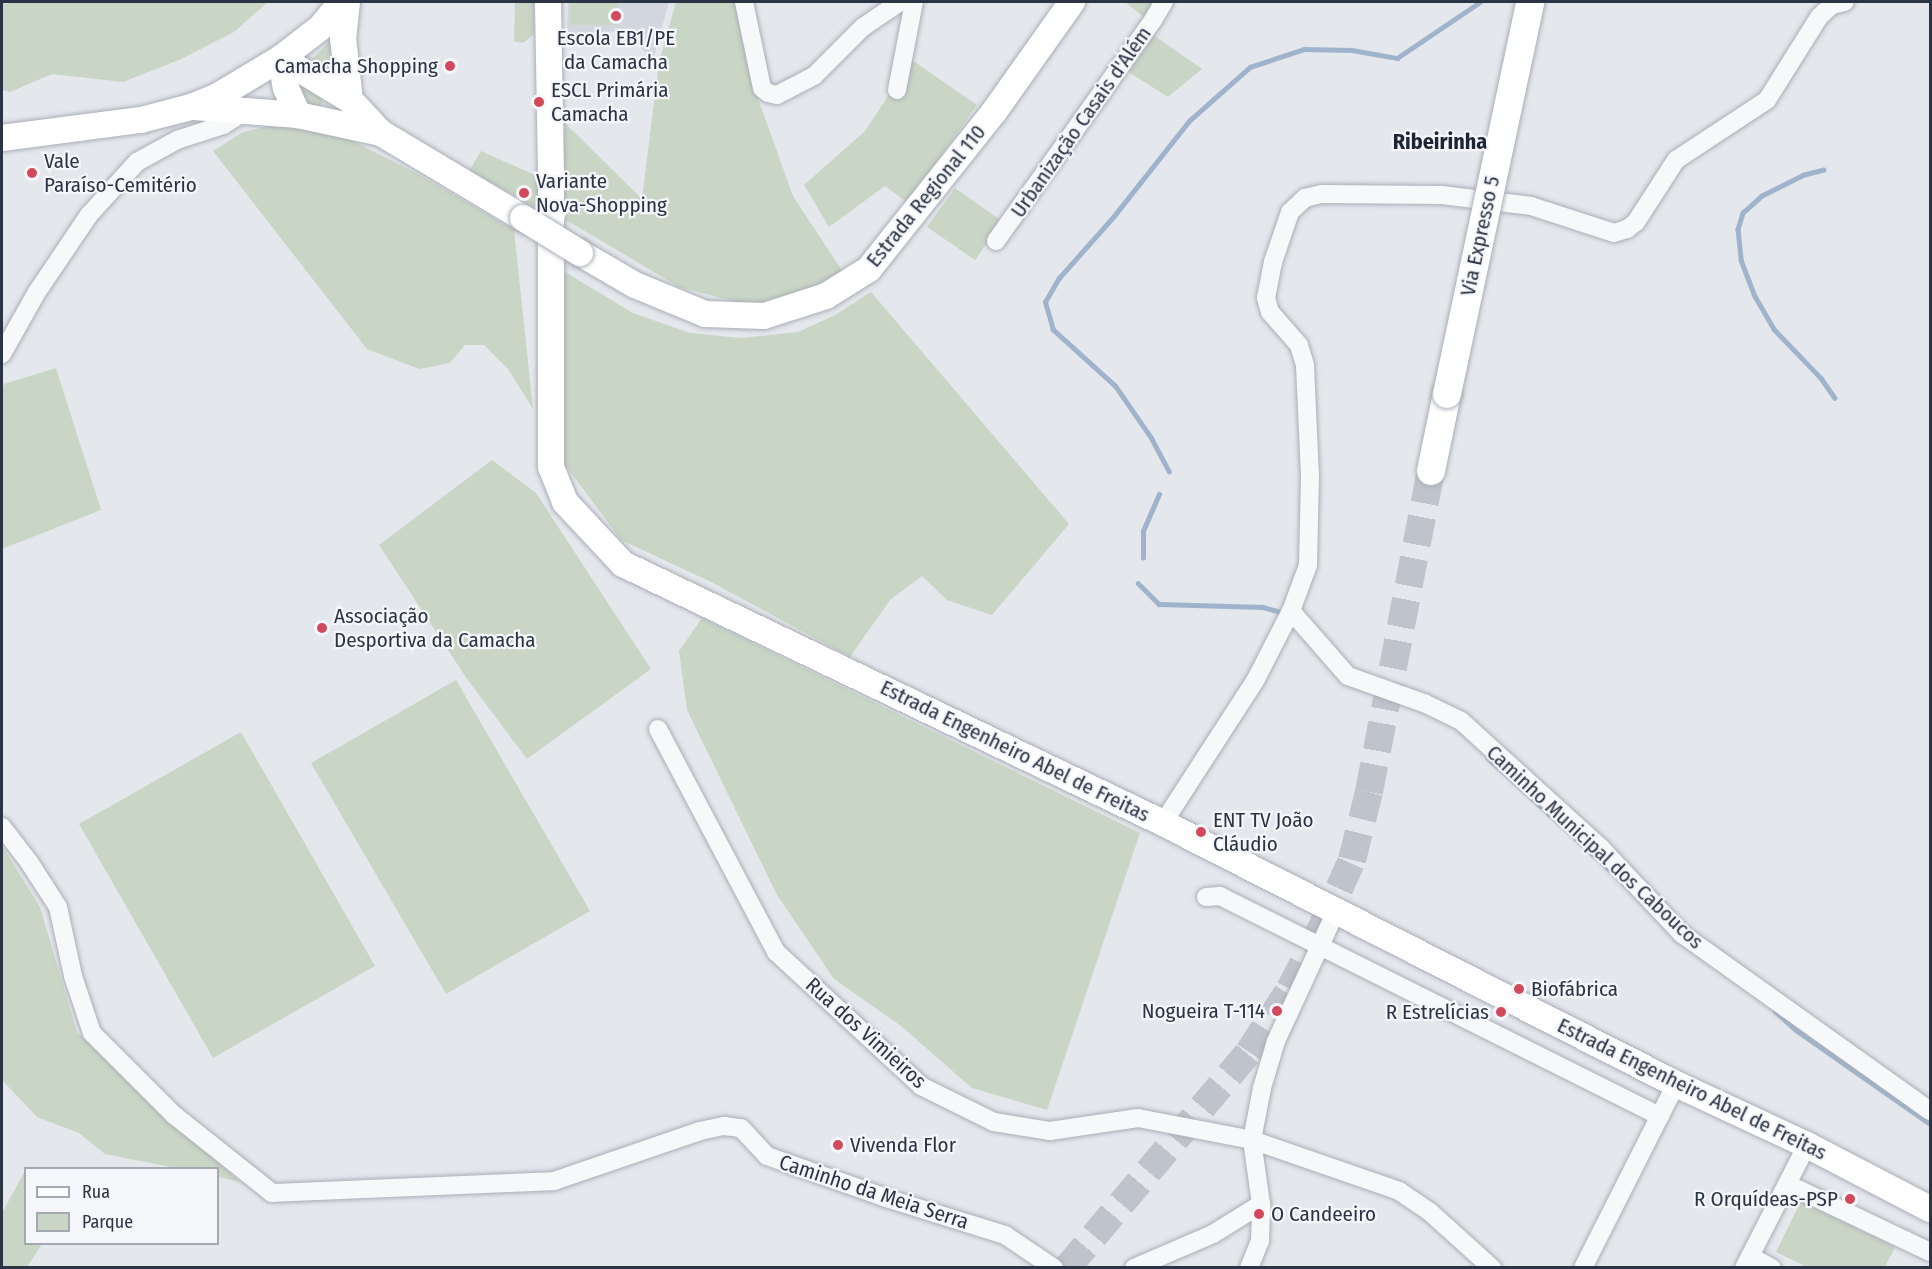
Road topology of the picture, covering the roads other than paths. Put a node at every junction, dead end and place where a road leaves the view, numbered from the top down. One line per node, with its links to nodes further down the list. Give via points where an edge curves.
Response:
1 (342, 2): 11 (main road, via 320,28)
2 (347, 2): 13 (main road, via 343,38)
3 (548, 2): 24 (main road, Estrada Engenheiro Abel de Freitas, via 551,467 565,502 623,564)
4 (744, 2): 5 (street, via 762,88 771,94 783,93 814,76 863,27)
5 (900, 2)
6 (914, 2): 12 (street)
7 (1071, 2): 17 (main road, Estrada Regional 110, bridge, via 994,112 869,269 826,297 764,316 705,314 635,285)
8 (1164, 2): 19 (street, Urbanização Casais d'Além)
9 (1530, 2): 21 (main road, Via Expresso 5, bridge)
10 (1845, 2): 22 (street, via 1832,5 1819,17 1767,100 1676,160 1636,222 1627,229 1614,233 1531,206 1442,195 1321,194 1305,198 1290,212 1266,298 1270,312 1299,345 1309,412 1308,565)
11 (281, 58): 13 (main road, Estrada Regional 110); 14 (main road, via 218,96); 16 (main road, via 286,88)
12 (897, 90)
13 (350, 100): 16 (main road); 17 (main road, Estrada Regional 110)
14 (191, 107): 15 (main road, Estrada Regional 110); 18 (main road, via 141,120)
15 (247, 110): 16 (main road, Estrada Regional 110); 20 (street, via 223,125 177,140 137,162 89,215 37,292)
16 (308, 116): 17 (main road, Estrada Regional 110)
17 (381, 133)
18 (2, 138)
19 (996, 241)
20 (2, 354)
21 (1431, 471)
22 (1292, 611): 24 (street, via 1255,681); 30 (street, Caminho Municipal dos Caboucos, via 1348,676 1424,703 1461,721 1600,847 1682,934)
23 (658, 729): 32 (street, Rua dos Vimieiros, via 776,952 921,1086 994,1122 1017,1126 1050,1131 1138,1118)
24 (1162, 823): 27 (main road, Estrada Engenheiro Abel de Freitas)
25 (2, 827): 39 (street, Caminho da Meia Serra, via 58,907 73,976 92,1033 174,1115 272,1193 554,1181 724,1126 741,1128 767,1156 1005,1235)
26 (1206, 897): 28 (street, via 1220,896)
27 (1336, 911): 28 (street); 29 (main road, Estrada Engenheiro Abel de Freitas)
28 (1319, 947): 31 (street); 32 (street, via 1276,1041)
29 (1676, 1084): 31 (street); 33 (main road, Estrada Engenheiro Abel de Freitas)
30 (1930, 1111)
31 (1660, 1116): 43 (street)
32 (1252, 1140): 35 (street); 42 (street, Rua dos Vimieiros, via 1399,1191 1430,1212)
33 (1807, 1145): 34 (street); 36 (main road, Estrada Engenheiro Abel de Freitas)
34 (1787, 1184): 37 (street); 38 (street)
35 (1261, 1204): 40 (street, via 1214,1234); 41 (street, via 1260,1241)
36 (1930, 1209)
37 (1930, 1252)
38 (1747, 1262): 44 (street)
39 (1054, 1268)
40 (1134, 1268)
41 (1249, 1268)
42 (1492, 1268)
43 (1583, 1268)
44 (1772, 1268)

